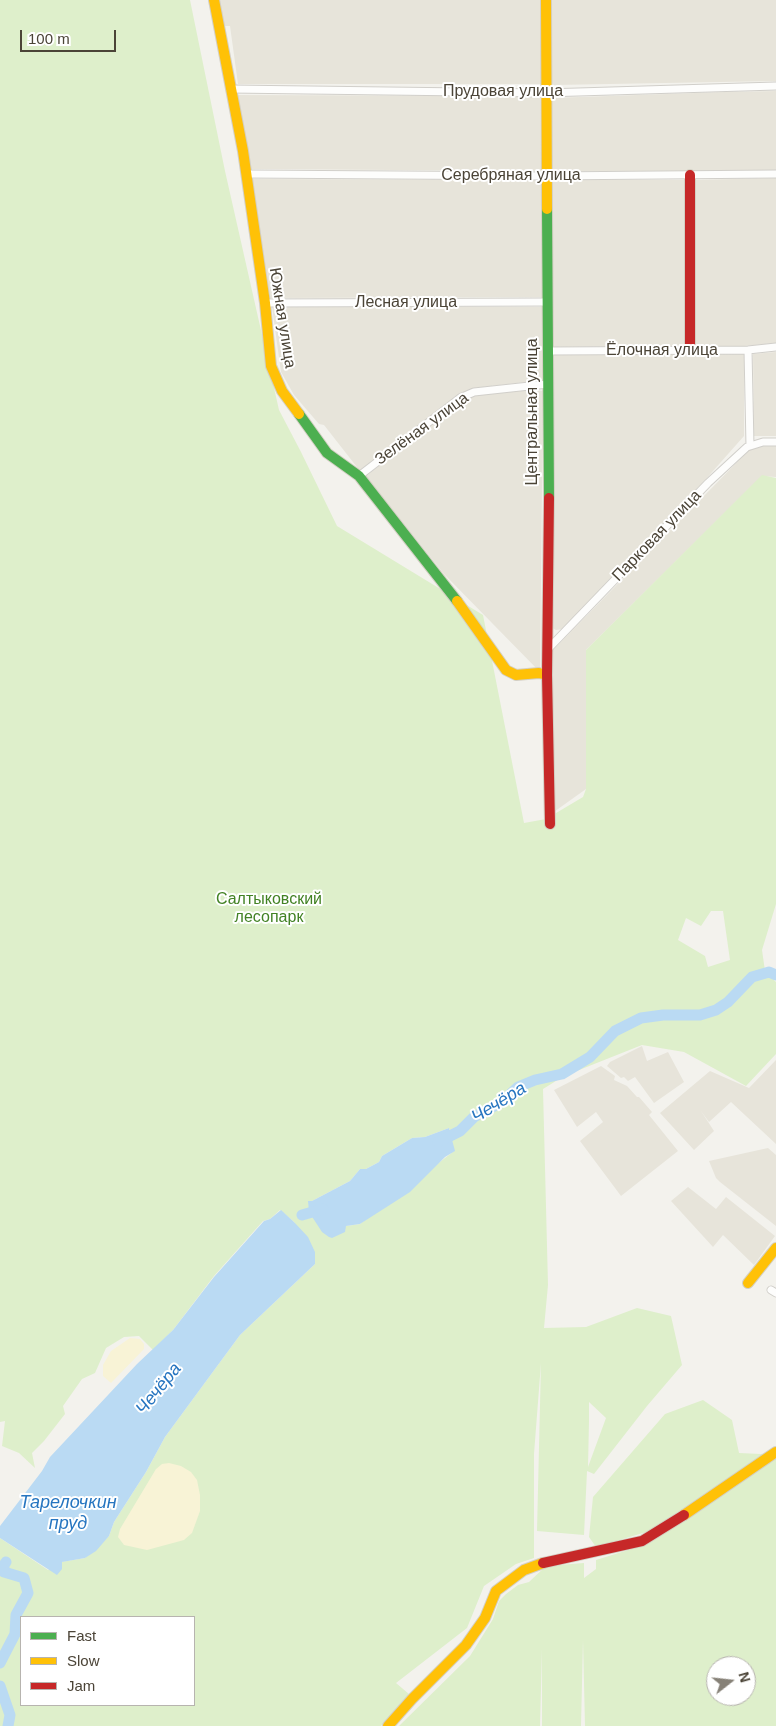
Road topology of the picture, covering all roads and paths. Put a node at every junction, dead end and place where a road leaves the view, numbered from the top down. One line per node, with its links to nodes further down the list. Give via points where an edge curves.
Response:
1 (214, 0): 4 (street, Южная улица)
2 (546, 0): 5 (street, Центральная улица)
3 (776, 86): 5 (street, Прудовая улица)
4 (230, 89): 5 (street, Прудовая улица); 6 (street, Южная улица)
5 (545, 93): 9 (street, Центральная улица)
6 (246, 174): 9 (street, Серебряная улица); 11 (street, Южная улица)
7 (776, 174): 8 (street, Серебряная улица)
8 (690, 175): 9 (street, Серебряная улица); 13 (street)
9 (546, 176): 10 (street, Центральная улица)
10 (547, 302): 11 (street, Лесная улица); 15 (street, Центральная улица)
11 (265, 303): 19 (street, Южная улица, via 271,366 282,391 327,453)
12 (776, 347): 14 (street, Ёлочная улица)
13 (690, 350): 14 (street, Ёлочная улица); 15 (street, Ёлочная улица)
14 (748, 350): 18 (street)
15 (548, 351): 16 (street, Центральная улица)
16 (548, 384): 19 (street, Зелёная улица, via 474,392 460,398); 20 (street, Центральная улица)
17 (776, 442): 18 (street)
18 (750, 446): 20 (street, Парковая улица, via 708,483)
19 (359, 476): 21 (street, Южная улица, via 473,622 506,670 516,674)
20 (548, 649): 21 (street, Центральная улица)
21 (547, 675): 22 (street, Центральная улица)
22 (550, 824)
23 (776, 1248): 24 (street)
24 (748, 1283)
25 (776, 1452): 26 (street, via 642,1541 546,1562 524,1570 496,1591 485,1618 466,1645)
26 (388, 1726)

